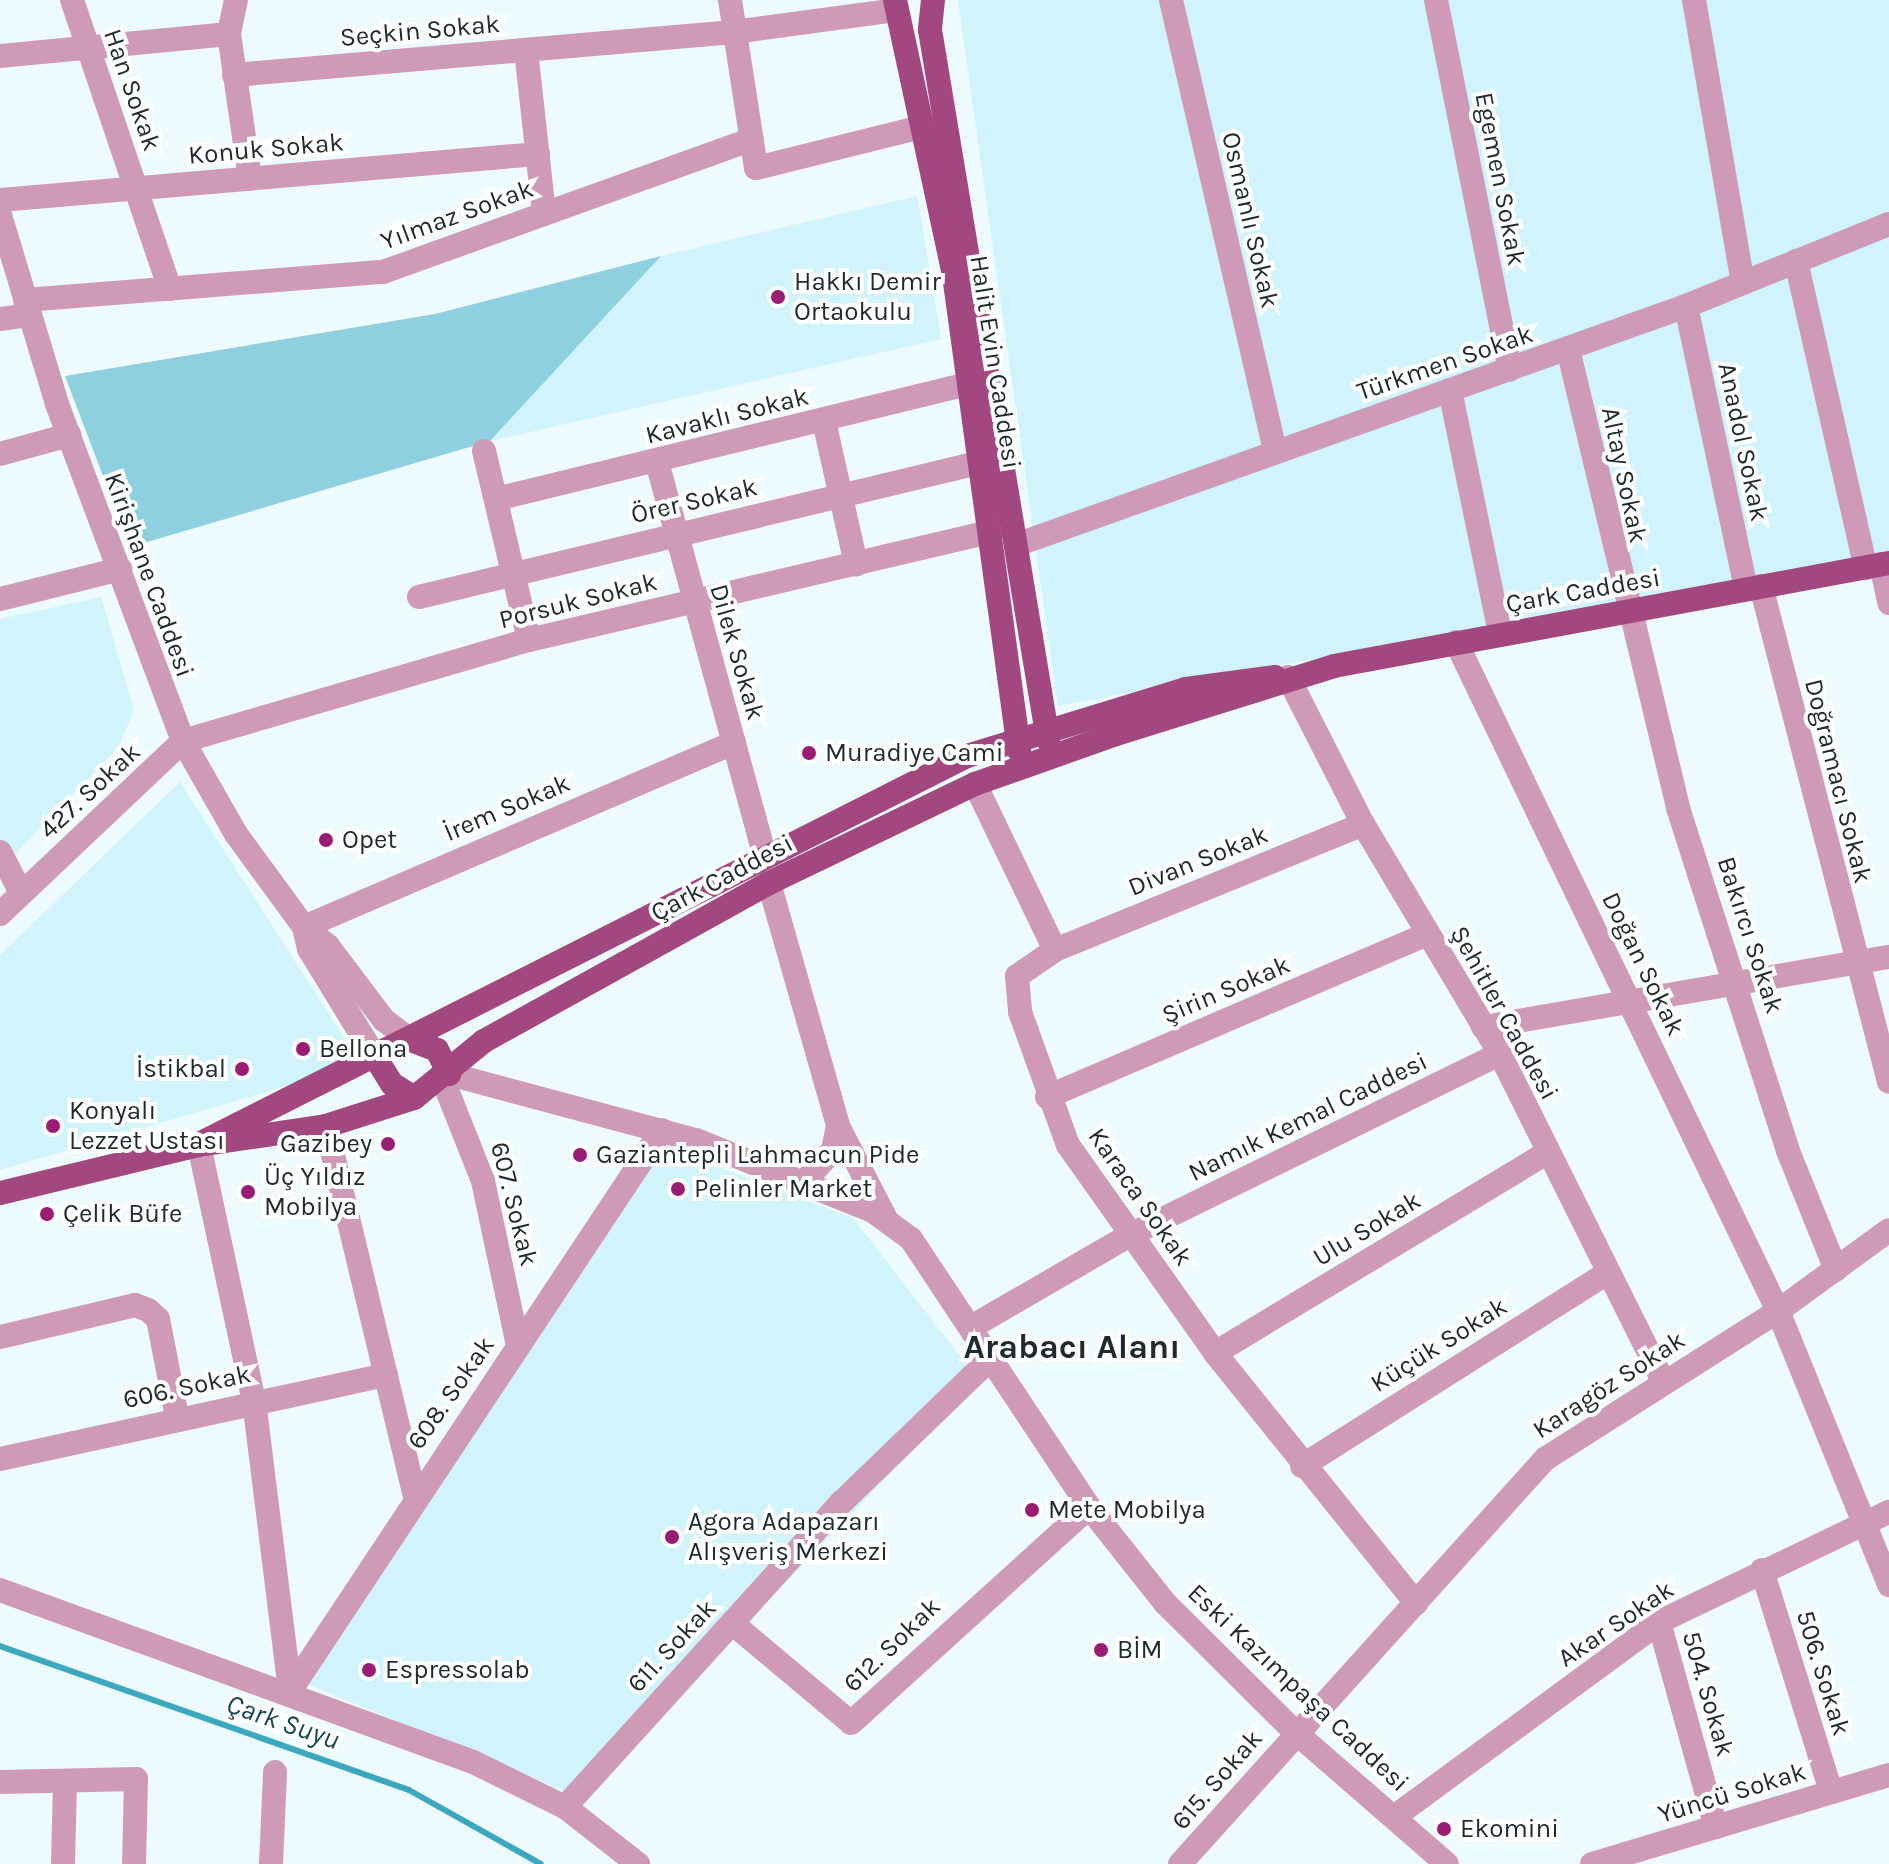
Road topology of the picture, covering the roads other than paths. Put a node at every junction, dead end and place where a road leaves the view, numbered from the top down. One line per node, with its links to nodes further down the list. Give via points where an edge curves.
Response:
1 (72, 0): 11 (street, Han Sokak)
2 (236, 0): 10 (street)
3 (730, 0): 9 (street)
4 (933, 0): 45 (main road, Halit Evin Caddesi, via 930,30)
5 (1171, 0): 38 (street, Osmanlı Sokak)
6 (1436, 0): 32 (street, Egemen Sokak)
7 (1694, 0): 26 (street)
8 (896, 5): 9 (street, Seçkin Sokak); 15 (main road, Halit Evin Caddesi)
9 (734, 32): 12 (street, Seçkin Sokak); 16 (street)
10 (229, 34): 11 (street); 14 (street)
11 (88, 47): 13 (street); 19 (street, Han Sokak)
12 (526, 50): 14 (street, Seçkin Sokak); 17 (street)
13 (0, 56)
14 (234, 75): 18 (street)
15 (926, 126): 16 (street, via 756,168); 33 (main road, Halit Evin Caddesi)
16 (752, 139): 21 (street, Yılmaz Sokak)
17 (538, 154): 18 (street, Konuk Sokak); 21 (street)
18 (250, 178): 19 (street, Konuk Sokak)
19 (136, 188): 20 (street, Konuk Sokak); 27 (street, Han Sokak)
20 (0, 200)
21 (544, 214): 27 (street, Yılmaz Sokak, via 383,272)
22 (0, 215): 24 (street, Kirişhane Caddesi)
23 (1889, 224): 25 (street, Türkmen Sokak)
24 (4, 247): 29 (street, Kirişhane Caddesi)
25 (1796, 261): 26 (street, Türkmen Sokak); 47 (street)
26 (1743, 283): 28 (street, Türkmen Sokak)
27 (170, 289): 29 (street, Yılmaz Sokak)
28 (1686, 306): 31 (street, Türkmen Sokak); 50 (street, Anadol Sokak)
29 (28, 308): 30 (street, Yılmaz Sokak); 36 (street, Kirişhane Caddesi)
30 (0, 319)
31 (1568, 349): 32 (street, Türkmen Sokak); 55 (street, Altay Sokak)
32 (1510, 370): 34 (street, Türkmen Sokak)
33 (971, 383): 35 (street, Kavaklı Sokak); 41 (main road, Halit Evin Caddesi)
34 (1450, 390): 38 (street, Türkmen Sokak); 56 (street)
35 (824, 421): 40 (street, Kavaklı Sokak); 42 (street)
36 (69, 435): 39 (street); 48 (street, Kirişhane Caddesi)
37 (484, 451): 43 (street)
38 (1275, 452): 45 (street, Türkmen Sokak)
39 (0, 454)
40 (657, 462): 43 (street, Kavaklı Sokak); 44 (street, Dilek Sokak)
41 (982, 462): 42 (street, Örer Sokak); 45 (main road, Halit Evin Caddesi)
42 (841, 496): 44 (street, Örer Sokak); 46 (street)
43 (496, 499): 49 (street)
44 (675, 534): 49 (street, Örer Sokak); 53 (street, Dilek Sokak)
45 (1000, 543): 46 (street, Porsuk Sokak); 60 (main road, Halit Evin Caddesi); 61 (main road, Halit Evin Caddesi)
46 (856, 564): 53 (street, Porsuk Sokak)
47 (1879, 565): 50 (main road, Çark Caddesi); 54 (street)
48 (120, 569): 52 (street); 62 (street, Kirişhane Caddesi)
49 (514, 574): 51 (street, Örer Sokak); 57 (street)
50 (1754, 587): 55 (main road, Çark Caddesi); 77 (street, Doğramacı Sokak)
51 (419, 597)
52 (0, 599)
53 (692, 601): 57 (street, Porsuk Sokak); 63 (street, Dilek Sokak)
54 (1889, 603)
55 (1626, 613): 56 (main road, Çark Caddesi); 78 (street, Bakırcı Sokak, via 1678,808)
56 (1500, 634): 58 (main road, Çark Caddesi)
57 (529, 640): 62 (street, Porsuk Sokak)
58 (1456, 642): 59 (main road, Çark Caddesi); 79 (street, Doğan Sokak)
59 (1288, 677): 60 (main road, Çark Caddesi, via 1229,681); 64 (main road, Çark Caddesi); 67 (street, Şehitler Caddesi)
60 (1045, 727): 61 (main road, Çark Caddesi); 64 (main road, Halit Evin Caddesi)
61 (1016, 737): 65 (main road, Halit Evin Caddesi); 69 (main road, Çark Caddesi)
62 (183, 741): 71 (street, 427. Sokak); 73 (street, Kirişhane Caddesi, via 236,834)
63 (734, 743): 69 (street, Dilek Sokak); 73 (street, İrem Sokak)
64 (1051, 756): 65 (main road, Çark Caddesi)
65 (1022, 766): 66 (main road, Çark Caddesi)
66 (975, 784): 70 (main road, Çark Caddesi); 75 (street)
67 (1363, 824): 74 (street, Şehitler Caddesi); 75 (street, Divan Sokak)
68 (0, 852): 71 (street)
69 (765, 856): 81 (main road, Çark Caddesi)
70 (769, 883): 84 (main road, Çark Caddesi, via 484,1041); 89 (street)
71 (21, 893): 72 (street, 427. Sokak)
72 (0, 914)
73 (304, 927): 81 (street, Kirişhane Caddesi, via 328,946 384,1020); 83 (street, Kirişhane Caddesi, via 309,949)
74 (1428, 934): 80 (street, Şehitler Caddesi); 86 (street, Şirin Sokak)
75 (1055, 950): 86 (street, Karaca Sokak, via 1017,976 1020,1012)
76 (1889, 957): 77 (street)
77 (1856, 961): 78 (street); 85 (street, Doğramacı Sokak)
78 (1738, 983): 79 (street); 98 (street, Bakırcı Sokak, via 1788,1151)
79 (1629, 1001): 80 (street); 100 (street, Doğan Sokak)
80 (1483, 1027): 82 (street, Şehitler Caddesi)
81 (411, 1040): 83 (main road, Çark Caddesi); 84 (main road, via 437,1050)
82 (1500, 1054): 92 (street, Şehitler Caddesi); 97 (street, Namık Kemal Caddesi)
83 (377, 1060): 87 (main road, via 392,1084); 91 (main road, Çark Caddesi)
84 (446, 1077): 87 (main road, Çark Caddesi); 90 (street, Eski Kazımpaşa Caddesi); 103 (street, 607. Sokak, via 483,1181)
85 (1889, 1082)
86 (1047, 1097): 97 (street, Karaca Sokak, via 1068,1145)
87 (414, 1098): 88 (main road, Çark Caddesi)
88 (326, 1126): 91 (main road, Çark Caddesi); 106 (street)
89 (838, 1126): 93 (street, via 833,1150); 95 (street)
90 (662, 1130): 93 (street, Eski Kazımpaşa Caddesi); 103 (street, 608. Sokak)
91 (199, 1145): 94 (main road, Çark Caddesi); 108 (street)
92 (1547, 1153): 99 (street, Şehitler Caddesi); 104 (street, Ulu Sokak)
93 (804, 1182): 95 (street, Eski Kazımpaşa Caddesi)
94 (0, 1193)
95 (888, 1222): 101 (street, Eski Kazımpaşa Caddesi, via 911,1239)
96 (1889, 1230): 98 (street, Karagöz Sokak)
97 (1130, 1235): 101 (street, Namık Kemal Caddesi); 104 (street, Karaca Sokak)
98 (1836, 1270): 100 (street, Karagöz Sokak)
99 (1607, 1273): 107 (street, Şehitler Caddesi); 111 (street, Küçük Sokak)
100 (1778, 1311): 107 (street, Karagöz Sokak); 114 (street, Doğan Sokak)
101 (973, 1326): 105 (street, Eski Kazımpaşa Caddesi)
102 (0, 1337): 109 (street, via 135,1305 148,1310 158,1319)
103 (518, 1346): 112 (street, 608. Sokak)
104 (1215, 1353): 111 (street, Karaca Sokak)
105 (993, 1356): 113 (street, Eski Kazımpaşa Caddesi); 120 (street, 611. Sokak, via 841,1503)
106 (386, 1375): 108 (street, 606. Sokak); 112 (street)
107 (1663, 1381): 118 (street, Karagöz Sokak, via 1545,1459)
108 (254, 1401): 109 (street, 606. Sokak); 121 (street)
109 (177, 1417): 110 (street, 606. Sokak)
110 (0, 1459)
111 (1302, 1466): 118 (street, Karaca Sokak)
112 (415, 1496): 121 (street, 608. Sokak)
113 (1089, 1507): 120 (street, 612. Sokak, via 851,1723); 122 (street, Eski Kazımpaşa Caddesi, via 1184,1625)
114 (1878, 1515): 115 (street, Akar Sokak); 116 (street, Doğan Sokak)
115 (1762, 1570): 119 (street, Akar Sokak); 127 (street, 506. Sokak)
116 (1889, 1585)
117 (0, 1590): 121 (street)
118 (1416, 1603): 122 (street, Karagöz Sokak)
119 (1659, 1622): 129 (street, Akar Sokak); 130 (street, 504. Sokak)
120 (732, 1623): 128 (street, 611. Sokak)
121 (290, 1691): 128 (street, via 473,1762)
122 (1295, 1732): 129 (street, Eski Kazımpaşa Caddesi); 135 (street, 615. Sokak)
123 (275, 1772): 133 (street)
124 (1889, 1775): 127 (street, Yüncü Sokak)
125 (65, 1781): 126 (street); 131 (street); 132 (street, via 136,1779)
126 (0, 1782)
127 (1831, 1792): 130 (street, Yüncü Sokak)
128 (565, 1807): 134 (street)
129 (1394, 1817): 136 (street, Eski Kazımpaşa Caddesi)
130 (1716, 1827): 137 (street, Yüncü Sokak)
131 (63, 1864)
132 (134, 1864)
133 (271, 1864)
134 (638, 1864)
135 (1180, 1864)
136 (1447, 1864)
137 (1592, 1864)

